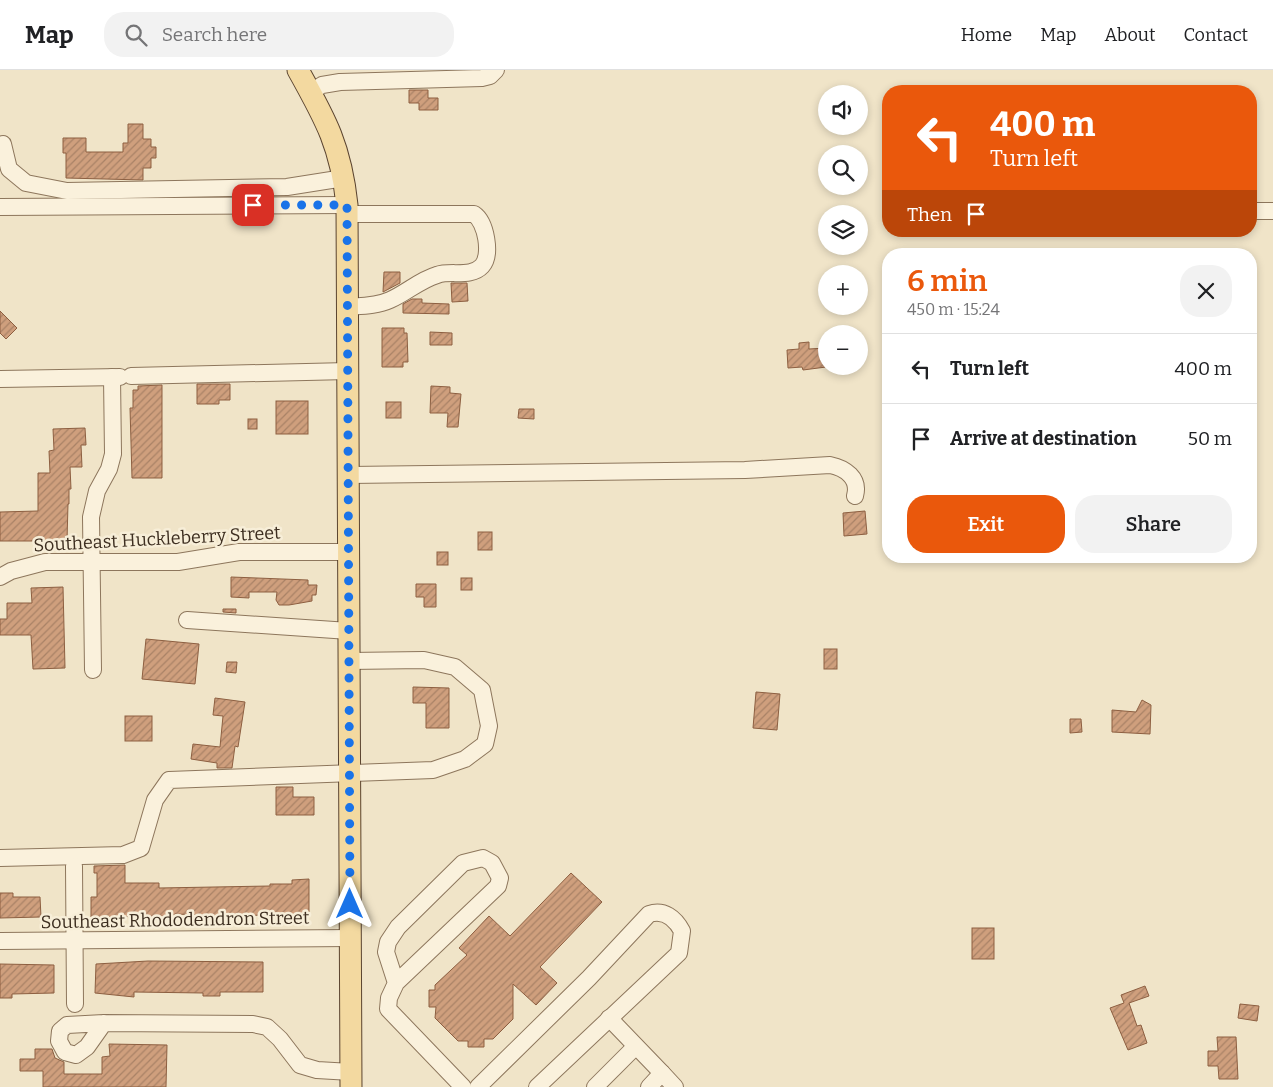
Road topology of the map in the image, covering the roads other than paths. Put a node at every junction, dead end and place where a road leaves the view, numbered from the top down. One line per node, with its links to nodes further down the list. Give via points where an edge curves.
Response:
1 (298, 70): 3 (main road)
2 (496, 70): 3 (street, via 482,78 340,82 322,85)
3 (311, 92): 5 (main road, via 334,139)
4 (3, 144): 5 (street, via 9,168 26,183 67,191 287,187)
5 (344, 178): 7 (main road)
6 (0, 207): 7 (street)
7 (347, 209): 10 (main road); 10 (street, via 474,214 484,225 486,246 481,268 468,273 438,274 388,301)
8 (1257, 211): 9 (street)
9 (1273, 211)
10 (348, 307): 11 (main road)
11 (348, 371): 12 (street); 14 (main road)
12 (121, 377): 13 (street); 17 (street, via 113,454 92,510)
13 (0, 380)
14 (349, 475): 15 (street, via 745,470 830,465 843,467 851,475); 16 (main road)
15 (855, 496)
16 (349, 552): 17 (street, Southeast Huckleberry Street, via 239,552 178,562); 20 (main road)
17 (93, 561): 18 (street, Southeast Huckleberry Street, via 45,562); 22 (street)
18 (0, 577)
19 (187, 620): 20 (street)
20 (349, 631): 21 (main road)
21 (349, 661): 23 (main road); 23 (street, via 424,660 455,667 482,690 489,726 485,744 465,759 433,770)
22 (92, 670)
23 (350, 772): 24 (street, via 169,780 155,800 142,848 123,855); 26 (main road)
24 (0, 858)
25 (74, 866): 28 (street)
26 (350, 938): 28 (street, Southeast Rhododendron Street); 35 (main road)
27 (0, 941): 28 (street, Southeast Rhododendron Street)
28 (75, 941): 30 (street)
29 (396, 983): 29 (street, via 386,952 388,942 398,927 464,862 483,858 492,863 500,878 498,886); 36 (street, via 388,1009)
30 (75, 1004)
31 (610, 1018): 33 (street); 37 (street, via 679,952 682,931 666,913 657,911 649,914); 38 (street)
32 (104, 1023): 35 (street, via 253,1024 267,1027 300,1065)
33 (635, 1047): 34 (street); 39 (street)
34 (662, 1073): 40 (street); 41 (street)
35 (351, 1080)
36 (463, 1087)
37 (478, 1087)
38 (537, 1087)
39 (595, 1087)
40 (649, 1087)
41 (675, 1087)

